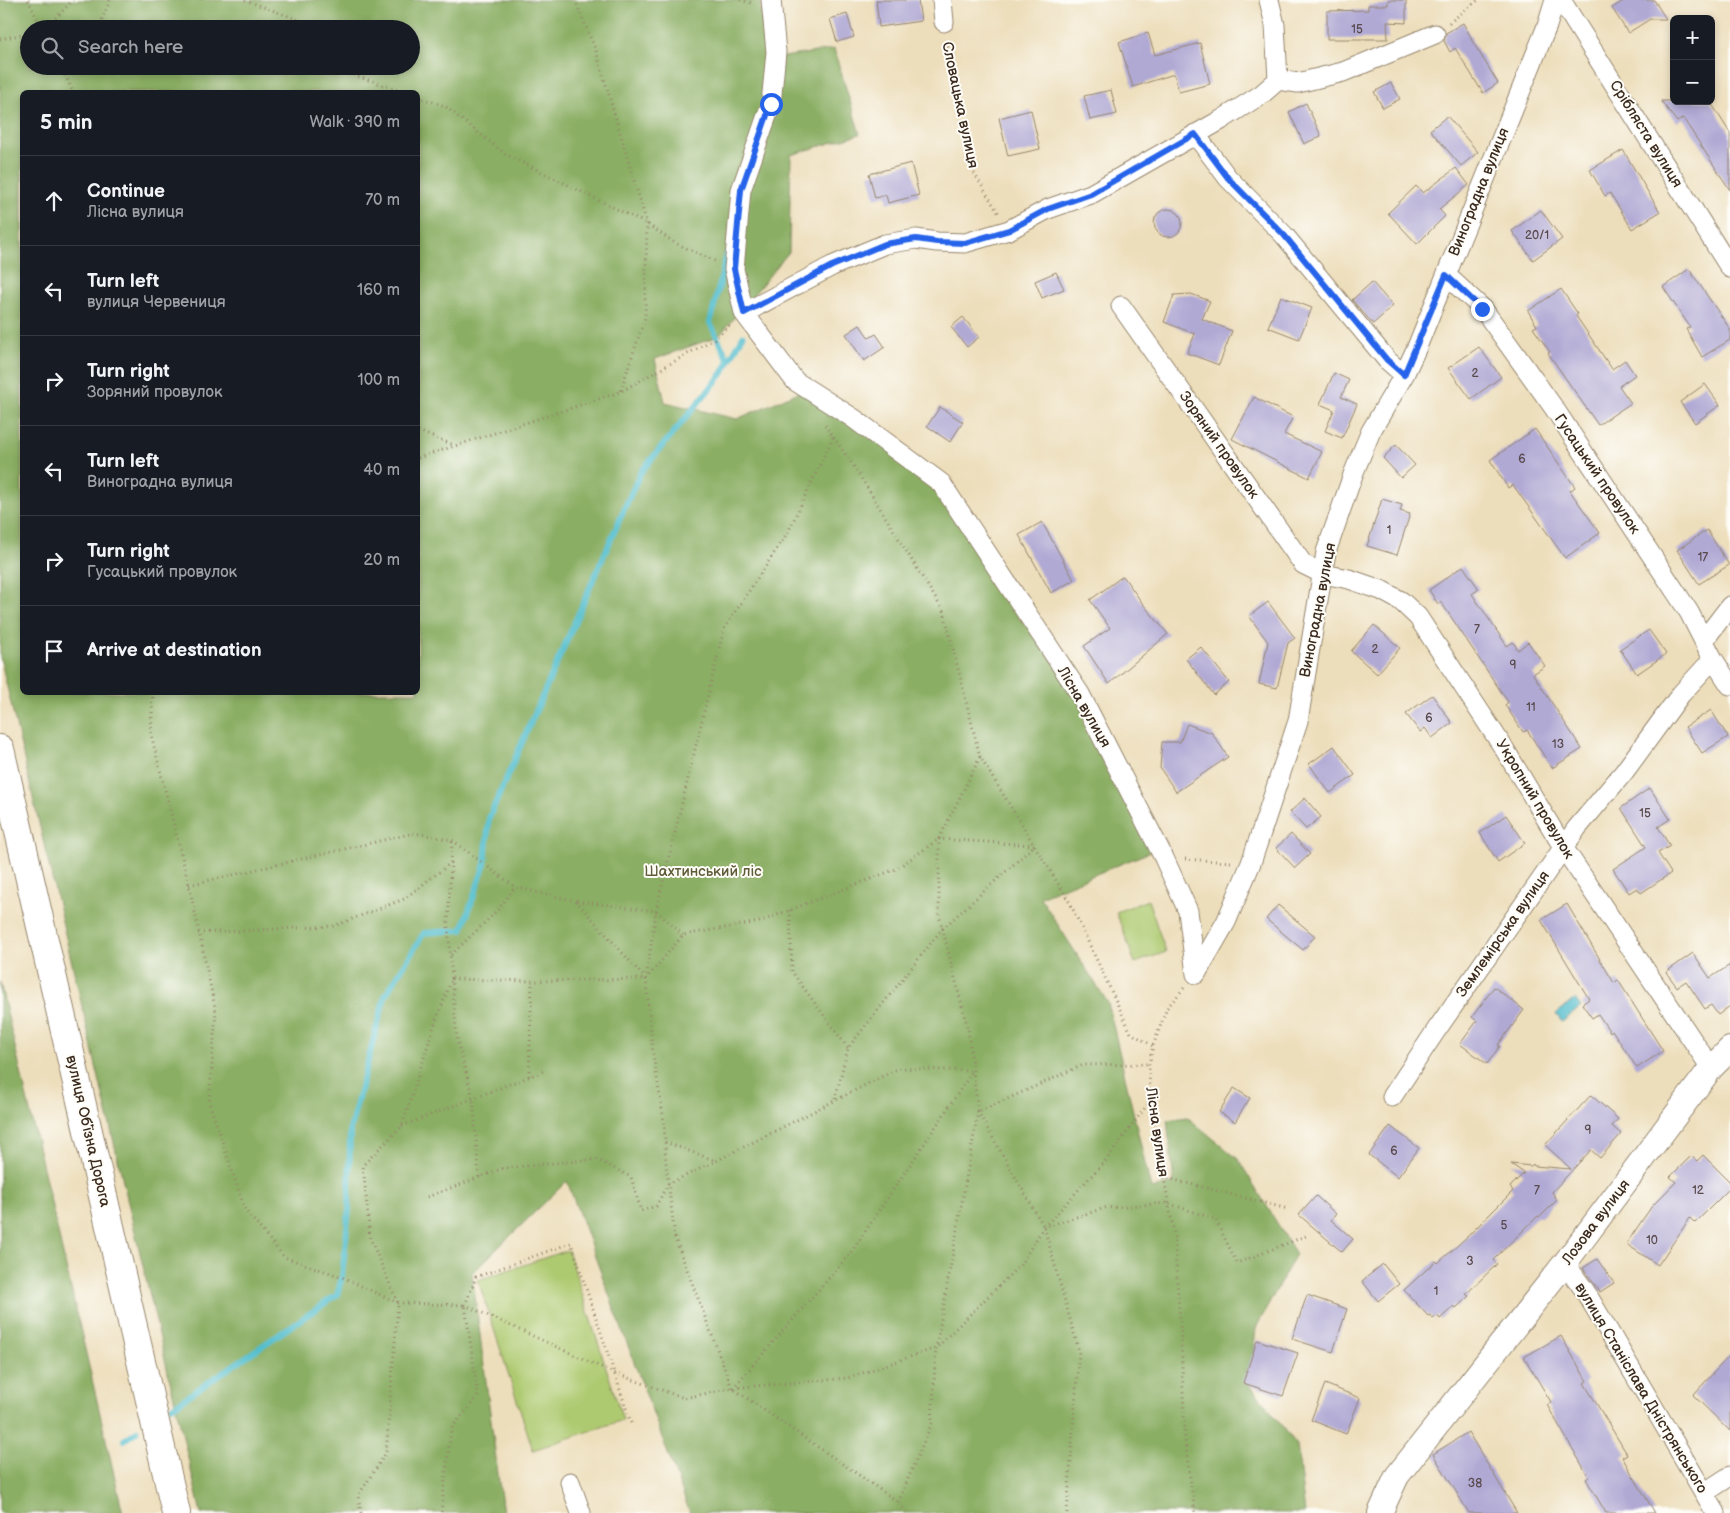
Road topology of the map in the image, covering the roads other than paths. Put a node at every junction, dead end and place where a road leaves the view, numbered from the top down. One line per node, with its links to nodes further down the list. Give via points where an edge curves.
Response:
1 (771, 0): 13 (street, Лісна вулиця, via 776,52 771,104 741,190 734,269)
2 (942, 0): 6 (street, Словацька вулиця)
3 (1269, 0): 8 (street, via 1275,25)
4 (1555, 0): 11 (street, Виноградна вулиця)
5 (1561, 0): 10 (street, Срібляста вулиця)
6 (944, 22)
7 (1435, 34): 8 (street, via 1343,72 1298,83)
8 (1278, 80): 9 (street, via 1262,94)
9 (1195, 134): 13 (street, via 1091,194 1048,209 1009,230 965,243 916,239 885,244 832,266); 14 (street, via 1228,178 1284,235 1387,360)
10 (1730, 268)
11 (1446, 275): 14 (street, Виноградна вулиця); 17 (street, Гусацький провулок, via 1482,309 1554,408)
12 (1121, 306): 15 (street, Зоряний провулок, via 1303,564)
13 (744, 313): 22 (street, Лісна вулиця, via 795,381 853,418 941,483 1080,694 1188,911)
14 (1404, 375): 15 (street, Виноградна вулиця, via 1371,431 1326,552)
15 (1323, 574): 21 (street, Укропний провулок, via 1381,590 1418,617 1506,750); 22 (street, Виноградна вулиця, via 1298,721 1251,863 1226,922)
16 (1730, 606): 17 (street)
17 (1704, 640): 18 (street, Гусацький провулок)
18 (1713, 658): 19 (street, Гусацький провулок); 21 (street, Землемірська вулиця, via 1681,694)
19 (1730, 685)
20 (0, 749): 30 (highway, вулиця Обʼїзна Дорога)
21 (1563, 847): 24 (street, Укропний провулок); 25 (street, Землемірська вулиця)
22 (1196, 974)
23 (1730, 1049): 24 (street, Лозова вулиця)
24 (1711, 1068): 26 (street, Лозова вулиця)
25 (1392, 1097)
26 (1565, 1263): 29 (street, вулиця Станіслава Дністрянського); 32 (street, Лозова вулиця, via 1397,1476)
27 (1730, 1476): 29 (street)
28 (570, 1482): 31 (street)
29 (1704, 1493): 33 (street, вулиця Станіслава Дністрянського)
30 (176, 1513)
31 (581, 1513)
32 (1380, 1513)
33 (1716, 1513)

